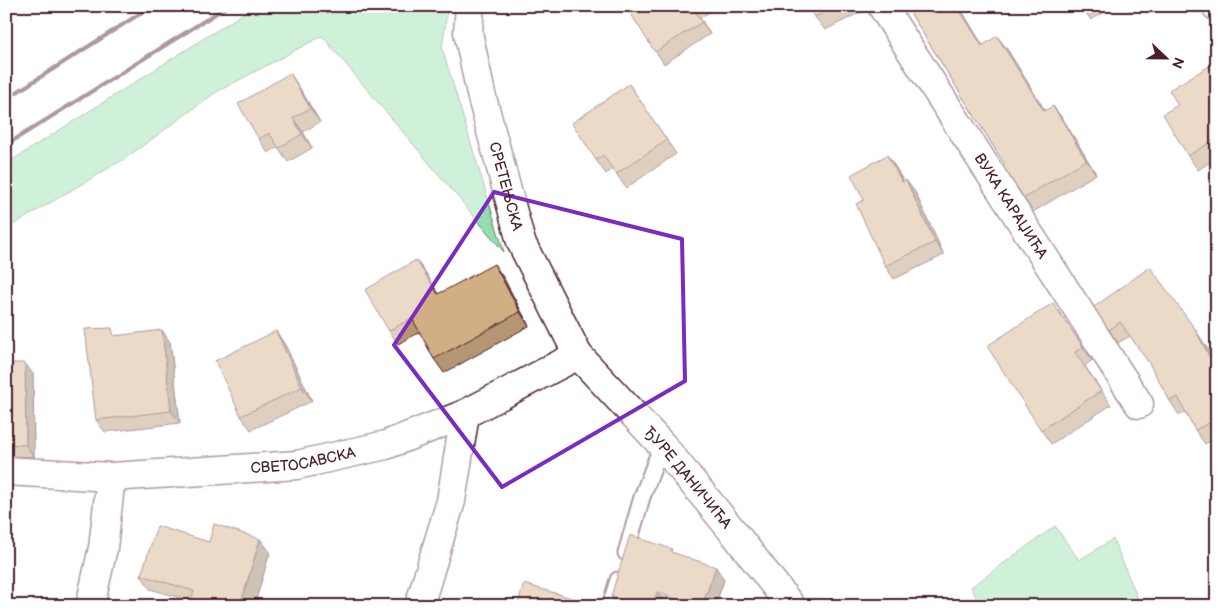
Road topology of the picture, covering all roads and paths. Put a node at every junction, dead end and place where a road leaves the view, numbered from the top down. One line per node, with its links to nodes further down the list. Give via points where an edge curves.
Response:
1 (470, 6): 3 (street, СРЕТЕЊСКА, via 468,32 480,94 521,242)
2 (882, 6): 4 (street, ВУКА КАРАЏИЋА)
3 (578, 355): 5 (street, СВЕТОСАВСКА); 6 (street, ЂУРЕ ДАНИЧИЋА)
4 (1139, 404)
5 (465, 414): 8 (street, СВЕТОСАВСКА, via 386,445 296,465); 10 (street, via 451,501)
6 (662, 445): 11 (lane, via 642,497); 12 (street, ЂУРЕ ДАНИЧИЋА)
7 (6, 471): 8 (street, СВЕТОСАВСКА)
8 (111, 477): 9 (street, via 103,548)
9 (90, 606)
10 (419, 606)
11 (610, 606)
12 (791, 606)

